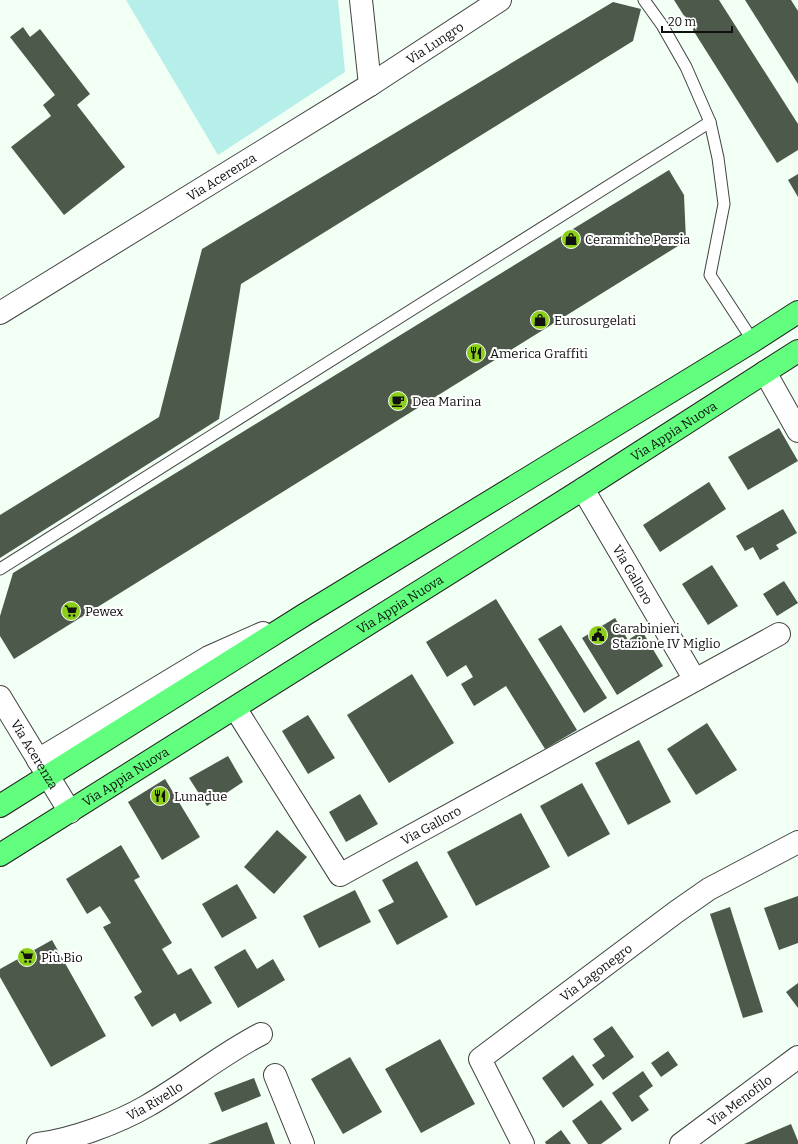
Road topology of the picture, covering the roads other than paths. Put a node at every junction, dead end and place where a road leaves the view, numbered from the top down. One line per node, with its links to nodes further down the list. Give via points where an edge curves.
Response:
1 (361, 0): 4 (street)
2 (500, 0): 4 (street, Via Lungro)
3 (644, 0): 5 (lane, via 686,67)
4 (370, 85): 7 (street, Via Acerenza)
5 (710, 122): 8 (lane, via 724,204 710,275); 13 (lane)
6 (798, 312): 8 (main road)
7 (0, 313)
8 (753, 341): 18 (main road, via 304,615)
9 (798, 352): 10 (main road, Via Appia Nuova)
10 (765, 372): 11 (street); 12 (main road, Via Appia Nuova)
11 (798, 431)
12 (583, 489): 15 (street, Via Galloro); 17 (main road, Via Appia Nuova)
13 (0, 569)
14 (779, 634): 15 (street, Via Galloro)
15 (695, 680): 17 (street, Via Galloro, via 340,875)
16 (0, 697): 18 (street, Via Acerenza)
17 (235, 708): 20 (main road, Via Appia Nuova)
18 (43, 768): 19 (main road); 20 (street, Via Acerenza)
19 (0, 806)
20 (70, 812): 22 (main road, Via Appia Nuova)
21 (798, 842): 28 (street, Via Lagonegro, via 709,889 480,1059)
22 (0, 855)
23 (261, 1034): 26 (street, Via Rivello, via 131,1115 55,1142)
24 (798, 1057): 29 (street, Via Menofilo)
25 (275, 1075): 27 (street)
26 (38, 1144)
27 (303, 1144)
28 (523, 1144)
29 (682, 1144)

